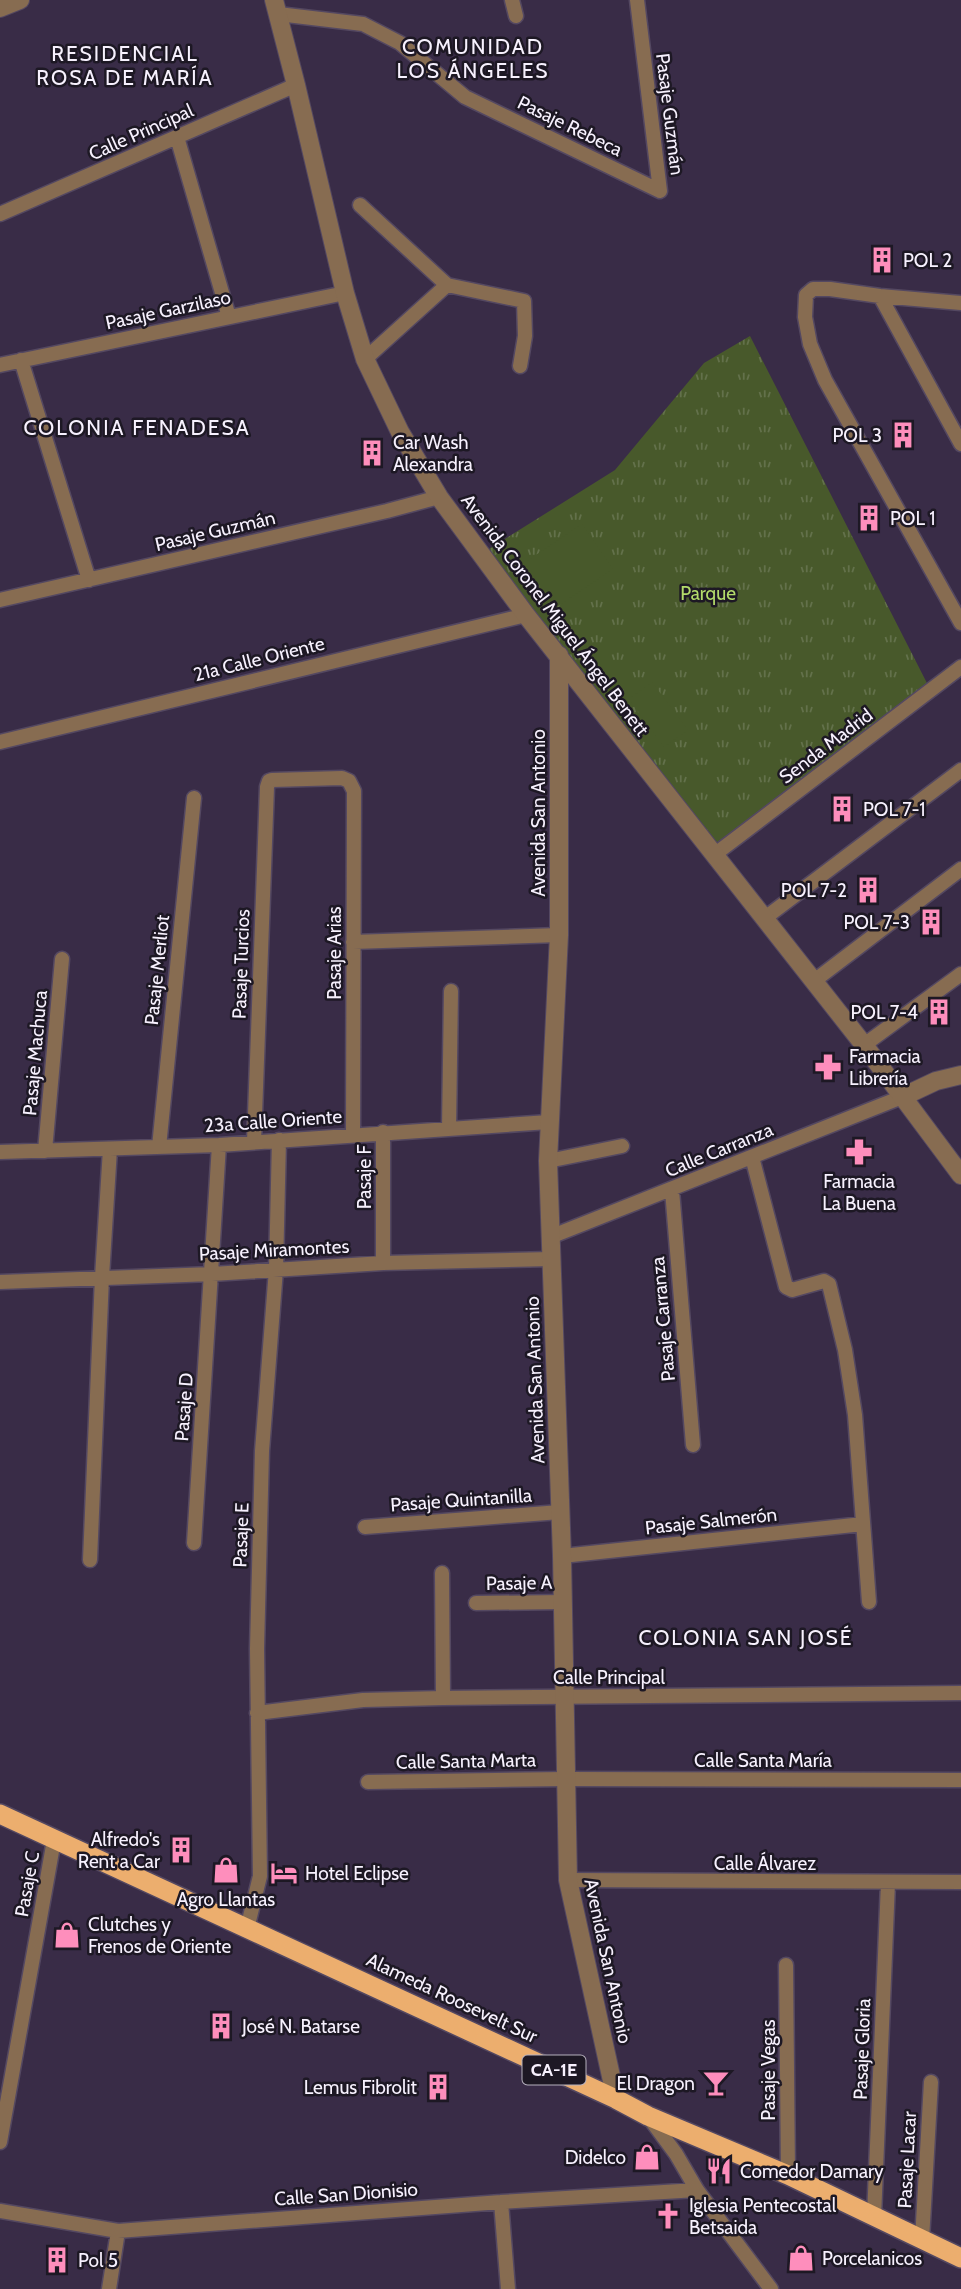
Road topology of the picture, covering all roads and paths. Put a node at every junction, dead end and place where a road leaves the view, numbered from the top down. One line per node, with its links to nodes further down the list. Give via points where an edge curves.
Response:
1 (512, 0): 4 (street)
2 (637, 0): 7 (street, Pasaje Guzmán)
3 (276, 7): 5 (street, Avenida Coronel Miguel Ángel Benett); 7 (street, Pasaje Rebeca, via 363,24 400,43 465,97)
4 (516, 16)
5 (296, 85): 6 (street, Calle Principal); 11 (street, Avenida Coronel Miguel Ángel Benett)
6 (177, 137): 9 (street, Calle Principal); 14 (street)
7 (660, 191)
8 (360, 205): 10 (street)
9 (0, 214)
10 (447, 285): 15 (street); 18 (street, via 524,301)
11 (345, 293): 14 (street, Pasaje Garzilaso); 15 (street, Avenida Coronel Miguel Ángel Benett)
12 (880, 296): 13 (street); 19 (street); 24 (street, via 813,289 806,295 810,344 825,380)
13 (961, 303)
14 (229, 317): 16 (street, Pasaje Garzilaso)
15 (365, 359): 20 (street, Avenida Coronel Miguel Ángel Benett, via 400,432)
16 (21, 360): 17 (street, Pasaje Garzilaso); 21 (street)
17 (0, 365)
18 (520, 366)
19 (961, 444)
20 (439, 496): 21 (street, Pasaje Guzmán); 23 (street, Avenida Coronel Miguel Ángel Benett)
21 (89, 580): 22 (street, Pasaje Guzmán)
22 (0, 600)
23 (526, 615): 25 (street, Avenida Coronel Miguel Ángel Benett); 27 (street, 21a Calle Oriente)
24 (961, 623)
25 (559, 655): 31 (street, Avenida Coronel Miguel Ángel Benett); 34 (street, Avenida San Antonio)
26 (961, 667): 31 (street, Senda Madrid)
27 (0, 742)
28 (961, 770): 33 (street)
29 (342, 778): 35 (street, Pasaje Arias, via 354,791); 48 (street, Pasaje Turcios, via 272,780 267,784)
30 (194, 798): 51 (street, Pasaje Merliot)
31 (714, 855): 33 (street, Avenida Coronel Miguel Ángel Benett)
32 (961, 869): 38 (street)
33 (765, 918): 38 (street, Avenida Coronel Miguel Ángel Benett)
34 (559, 936): 35 (street); 43 (street, Avenida San Antonio)
35 (353, 942): 46 (street, Pasaje Arias)
36 (62, 959): 53 (street, Pasaje Machuca)
37 (961, 974): 40 (street)
38 (814, 981): 40 (street, Avenida Coronel Miguel Ángel Benett)
39 (451, 991): 44 (street)
40 (864, 1045): 42 (street, Avenida Coronel Miguel Ángel Benett)
41 (961, 1075): 42 (street)
42 (902, 1097): 55 (street, Calle Carranza); 57 (street, Avenida Coronel Miguel Ángel Benett)
43 (549, 1122): 44 (street, 23a Calle Oriente); 56 (street, Avenida San Antonio)
44 (449, 1129): 45 (street, 23a Calle Oriente)
45 (383, 1132): 46 (street, 23a Calle Oriente); 61 (street, Pasaje F)
46 (353, 1135): 47 (street, 23a Calle Oriente)
47 (279, 1140): 48 (street, 23a Calle Oriente); 62 (street, Pasaje E)
48 (254, 1142): 49 (street, 23a Calle Oriente)
49 (219, 1145): 51 (street, 23a Calle Oriente); 63 (street, Pasaje D)
50 (622, 1146): 56 (street)
51 (159, 1147): 52 (street, 23a Calle Oriente)
52 (110, 1149): 53 (street, 23a Calle Oriente); 64 (street)
53 (45, 1151): 54 (street, 23a Calle Oriente)
54 (0, 1152)
55 (752, 1157): 58 (street, Calle Carranza); 68 (street, via 786,1287 829,1284 851,1384)
56 (548, 1161): 59 (street, Avenida San Antonio)
57 (961, 1174)
58 (672, 1190): 59 (street, Calle Carranza); 66 (street, Pasaje Carranza)
59 (550, 1237): 60 (street, Avenida San Antonio)
60 (551, 1259): 61 (street, Pasaje Miramontes); 67 (street, Avenida San Antonio)
61 (383, 1264): 62 (street, Pasaje Miramontes)
62 (276, 1269): 63 (street, Pasaje Miramontes); 80 (street, Pasaje E, via 262,1451)
63 (212, 1274): 64 (street, Pasaje Miramontes); 70 (street, Pasaje D)
64 (102, 1277): 65 (street, Pasaje Miramontes); 72 (street)
65 (0, 1282)
66 (693, 1445)
67 (560, 1512): 69 (street, Pasaje Quintanilla); 71 (street, Avenida San Antonio)
68 (863, 1524): 71 (street, Pasaje Salmerón); 75 (street)
69 (365, 1527)
70 (194, 1543)
71 (562, 1556): 74 (street, Avenida San Antonio)
72 (90, 1560)
73 (442, 1573): 79 (street)
74 (563, 1602): 76 (street, Pasaje A); 78 (street, Avenida San Antonio)
75 (869, 1602)
76 (476, 1603)
77 (961, 1693): 78 (street, Calle Principal)
78 (564, 1696): 79 (street, Calle Principal); 81 (street, Avenida San Antonio)
79 (443, 1698): 80 (street, Calle Principal, via 363,1700)
80 (257, 1713): 89 (street, Pasaje E, via 260,1876)
81 (565, 1779): 82 (street, Calle Santa María); 83 (street, Calle Santa Marta); 86 (street, Avenida San Antonio)
82 (961, 1780)
83 (368, 1782)
84 (0, 1814): 85 (highway, Alameda Roosevelt Sur / CA-1E)
85 (54, 1840): 89 (highway, Alameda Roosevelt Sur / CA-1E); 94 (street, Pasaje C)
86 (568, 1880): 88 (street, Calle Álvarez); 92 (street, Avenida San Antonio)
87 (961, 1882): 88 (street, Calle Álvarez)
88 (888, 1883): 99 (street, Pasaje Gloria)
89 (247, 1929): 92 (highway, Alameda Roosevelt Sur / CA-1E)
90 (786, 1965): 95 (street, Pasaje Vegas)
91 (931, 2082): 101 (street, Pasaje Lacar)
92 (616, 2099): 93 (highway, Alameda Roosevelt Sur / CA-1E)
93 (648, 2116): 95 (highway, Alameda Roosevelt Sur / CA-1E); 96 (street)
94 (0, 2143)
95 (788, 2175): 99 (highway, Alameda Roosevelt Sur / CA-1E)
96 (697, 2190): 97 (street, Calle San Dionisio); 105 (street)
97 (502, 2202): 100 (street, Calle San Dionisio); 104 (street)
98 (0, 2211): 100 (street, Calle San Dionisio)
99 (874, 2217): 101 (highway, Alameda Roosevelt Sur / CA-1E)
100 (118, 2231): 103 (street)
101 (922, 2240): 102 (highway, Alameda Roosevelt Sur / CA-1E)
102 (961, 2258)
103 (109, 2289)
104 (508, 2289)
105 (771, 2289)

